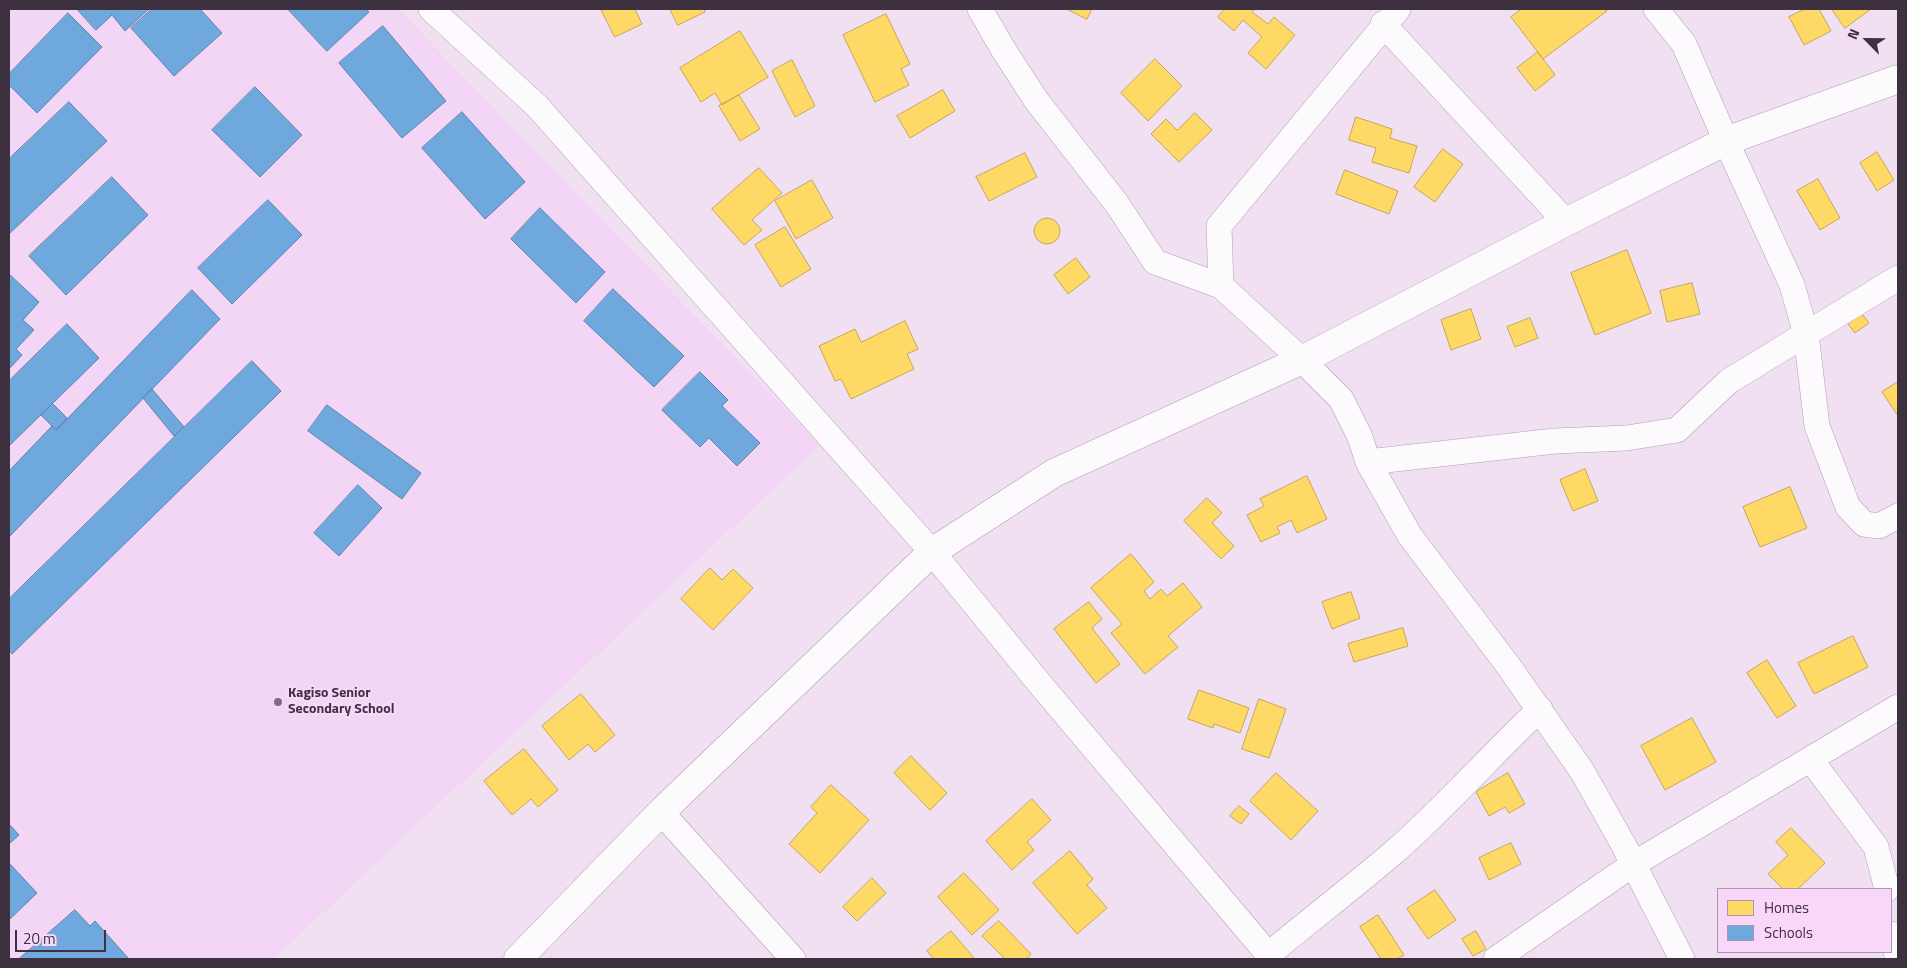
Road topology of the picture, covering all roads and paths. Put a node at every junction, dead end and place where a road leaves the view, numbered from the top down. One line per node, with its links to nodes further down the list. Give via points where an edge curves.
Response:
1 (431, 9): 14 (street, via 537,106)
2 (980, 9): 9 (street, via 1036,100 1117,204 1155,262)
3 (1656, 9): 6 (street, via 1684,44)
4 (1390, 16): 7 (street); 9 (street, via 1219,226)
5 (1898, 79): 6 (street)
6 (1726, 141): 7 (street); 10 (street, via 1792,285)
7 (1566, 222): 11 (street)
8 (1898, 278): 10 (street)
9 (1221, 286): 11 (street)
10 (1806, 334): 12 (street, via 1729,381 1677,430 1627,438 1555,441); 13 (street, via 1817,426 1848,507 1864,524 1879,526)
11 (1302, 360): 12 (street, via 1341,399 1360,436); 14 (street, via 1054,473)
12 (1368, 462): 16 (street, via 1410,536)
13 (1898, 516)
14 (932, 552): 18 (street); 22 (street)
15 (1898, 707): 17 (street)
16 (1540, 709): 19 (street, via 1582,771); 22 (street, via 1393,853)
17 (1811, 760): 19 (street); 20 (street, via 1876,847)
18 (661, 812): 23 (street); 24 (street)
19 (1632, 865): 25 (street); 26 (street)
20 (1887, 888)
21 (1892, 938): 27 (street)
22 (1271, 957)
23 (518, 959)
24 (793, 959)
25 (1496, 959)
26 (1682, 959)
27 (1898, 959)

